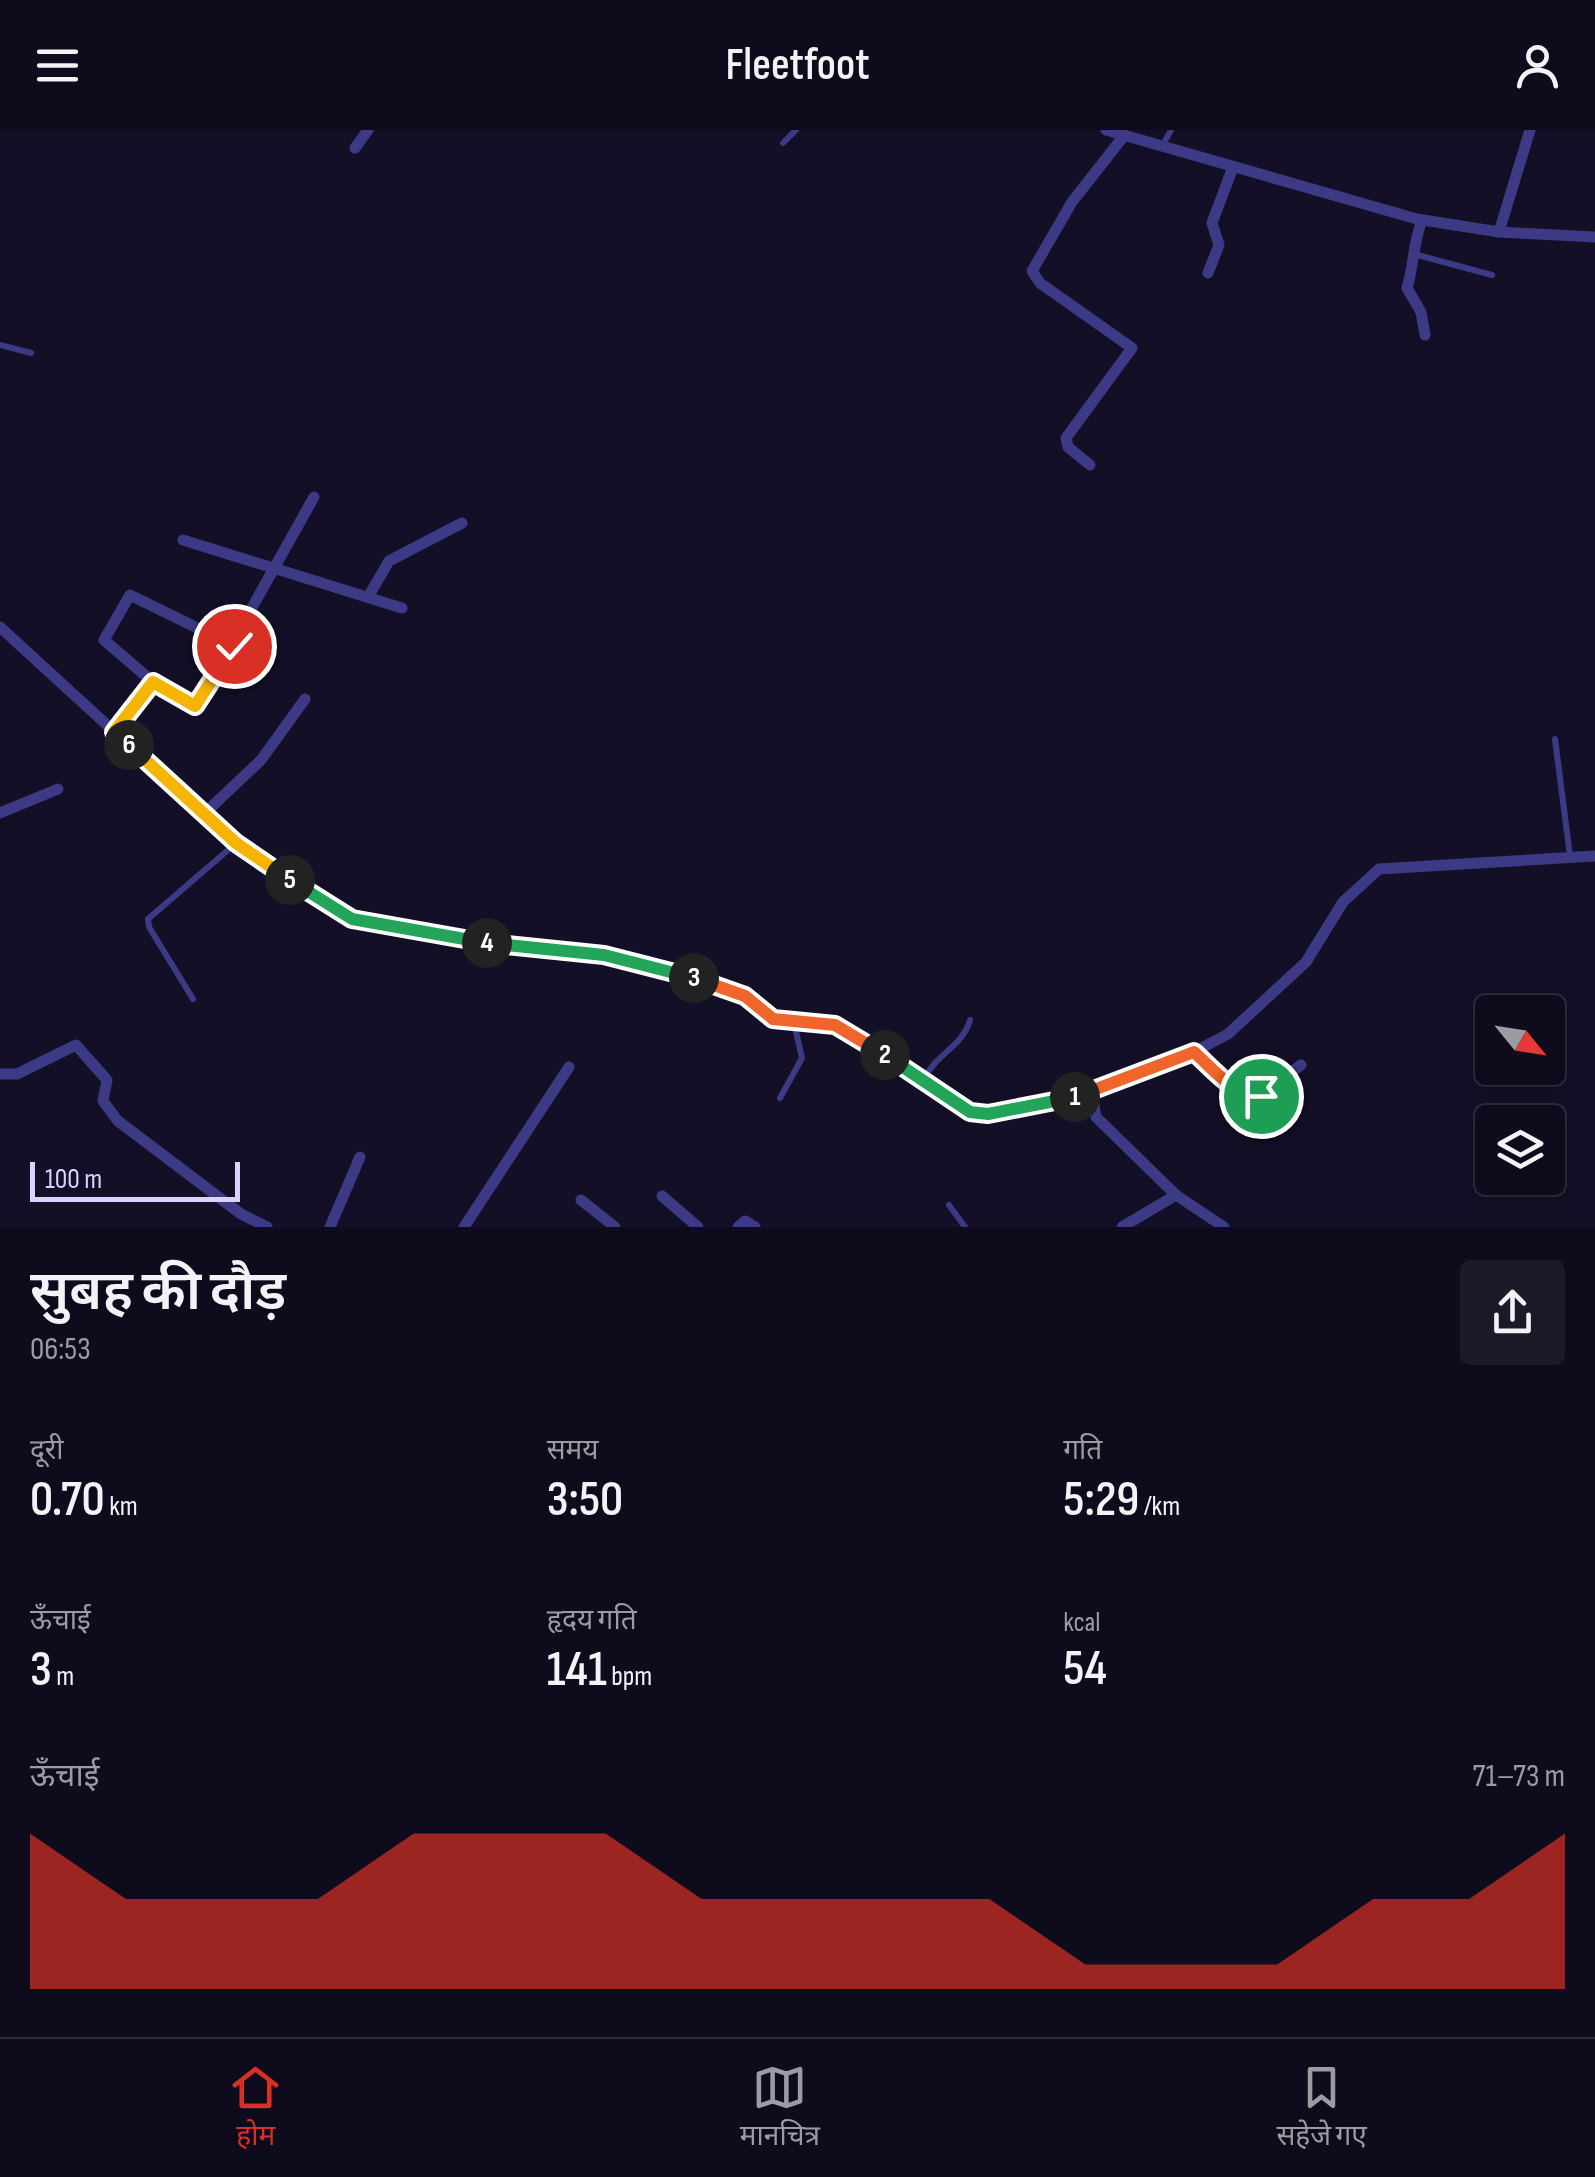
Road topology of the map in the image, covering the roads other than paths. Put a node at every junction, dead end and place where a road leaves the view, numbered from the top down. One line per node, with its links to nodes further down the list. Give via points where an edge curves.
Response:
1 (368, 130): 8 (street)
2 (796, 130): 7 (lane)
3 (1106, 130): 6 (street)
4 (1171, 130): 9 (lane)
5 (1530, 130): 12 (street)
6 (1122, 137): 9 (street); 20 (street, via 1072,202 1032,271 1132,348 1065,442)
7 (783, 143)
8 (355, 148)
9 (1161, 148): 10 (street)
10 (1233, 168): 11 (street); 15 (street, via 1212,223 1219,244)
11 (1422, 220): 12 (street); 14 (street)
12 (1499, 232): 13 (street)
13 (1595, 238)
14 (1414, 254): 16 (lane); 17 (street, via 1408,291 1422,312)
15 (1208, 273)
16 (1492, 275)
17 (1425, 335)
18 (0, 345): 19 (lane)
19 (31, 352)
20 (1090, 466)
21 (314, 497): 24 (street)
22 (462, 523): 25 (street, via 389,561)
23 (183, 540): 24 (street)
24 (278, 566): 25 (street); 28 (street)
25 (368, 597): 26 (street)
26 (402, 608)
27 (0, 627): 31 (street)
28 (234, 646): 29 (street, via 195,706); 29 (street, via 132,594 104,640)
29 (153, 682): 31 (street)
30 (305, 699): 35 (street, via 261,760)
31 (114, 732): 35 (street)
32 (1555, 740): 38 (lane)
33 (58, 789): 34 (street)
34 (0, 813)
35 (204, 814): 36 (street)
36 (236, 843): 39 (lane, via 148,918); 41 (street, via 352,919 509,948 604,955 714,984 745,996 773,1019)
37 (1595, 856): 38 (street)
38 (1570, 858): 42 (street, via 1379,868 1344,902 1306,962 1228,1034)
39 (193, 999)
40 (970, 1020): 46 (lane, via 965,1036 934,1060)
41 (794, 1022): 46 (street, via 835,1025); 48 (lane, via 802,1058)
42 (1194, 1052): 43 (street, via 1256,1098); 47 (street)
43 (1301, 1065)
44 (569, 1067): 56 (street)
45 (0, 1074): 54 (street, via 17,1074 76,1045 107,1080 102,1102 118,1121)
46 (924, 1079): 47 (street, via 978,1114)
47 (1096, 1089): 50 (street, via 1096,1117)
48 (780, 1098)
49 (360, 1157): 55 (street)
50 (1176, 1195): 62 (street); 63 (street)
51 (662, 1196): 58 (street)
52 (581, 1200): 57 (street)
53 (949, 1204): 61 (lane)
54 (267, 1227)
55 (330, 1227)
56 (464, 1227)
57 (615, 1227)
58 (698, 1227)
59 (738, 1227): 60 (street, via 748,1221)
60 (756, 1227)
61 (966, 1227)
62 (1122, 1227)
63 (1224, 1227)

